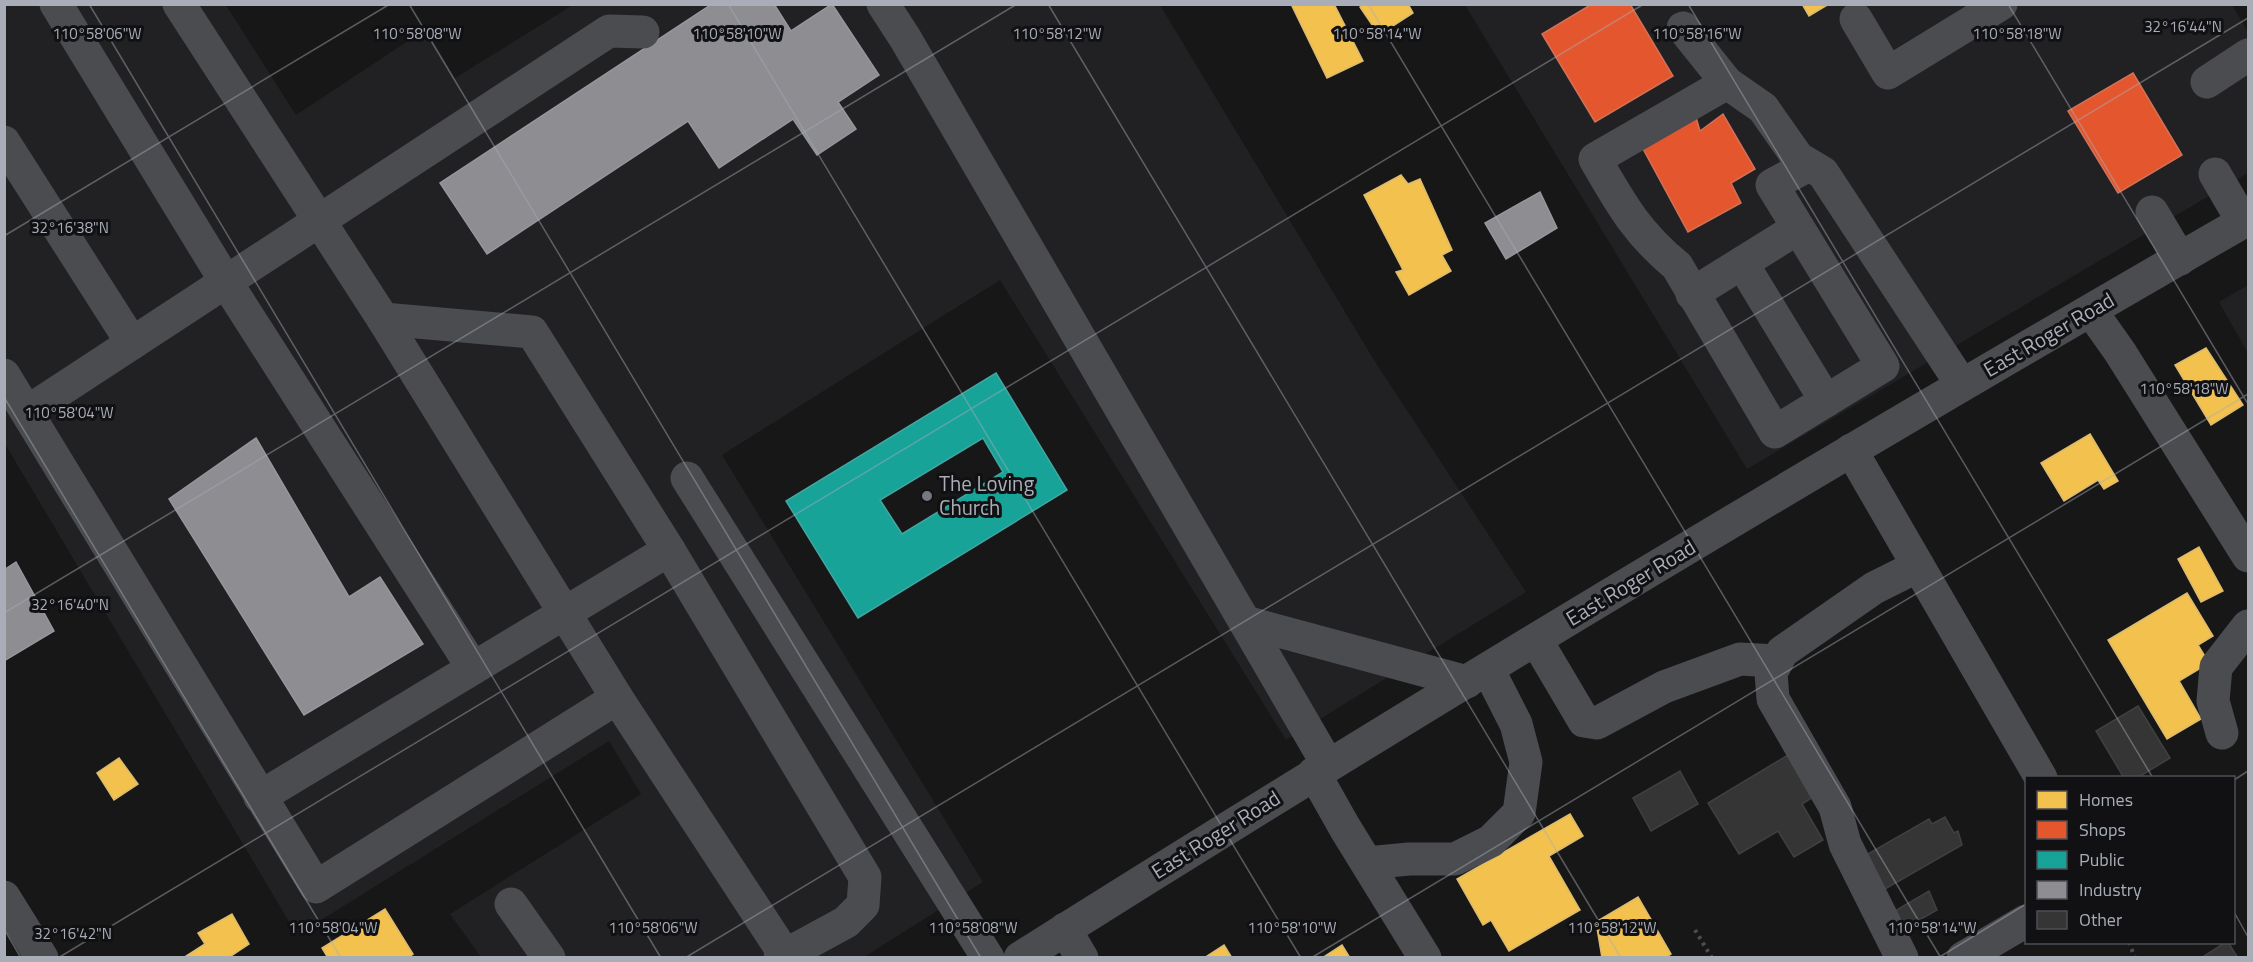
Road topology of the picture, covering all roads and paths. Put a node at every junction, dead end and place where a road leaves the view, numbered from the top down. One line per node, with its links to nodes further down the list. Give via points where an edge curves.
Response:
1 (56, 4): 20 (street)
2 (179, 4): 16 (street)
3 (883, 4): 35 (street)
4 (2001, 4): 5 (street, via 1888,72)
5 (1856, 19)
6 (1683, 28): 10 (street)
7 (643, 32): 16 (street, via 609,31)
8 (2248, 55): 9 (street)
9 (2207, 82)
10 (1727, 83): 12 (street, via 1763,108 1798,158); 21 (street, via 1595,159 1626,213 1653,247 1677,266)
11 (4, 142): 24 (street)
12 (1809, 165): 17 (street, via 1772,186); 26 (street, via 1823,173)
13 (2215, 174): 15 (street)
14 (2152, 212): 18 (street)
15 (2246, 220): 18 (street, East Roger Road)
16 (318, 222): 20 (street); 23 (street)
17 (1798, 228): 19 (street); 27 (street, via 1883,366)
18 (2180, 259): 22 (street, East Roger Road)
19 (1742, 263): 21 (street); 27 (street)
20 (226, 282): 24 (street); 39 (street)
21 (1692, 294): 27 (street, via 1775,432)
22 (2091, 310): 26 (street, East Roger Road); 32 (street)
23 (383, 319): 31 (street, via 532,332); 34 (street)
24 (132, 343): 28 (street)
25 (4, 375): 28 (street)
26 (1962, 385): 29 (street, East Roger Road)
27 (1826, 401)
28 (27, 412): 45 (street)
29 (1851, 450): 33 (street); 37 (street, East Roger Road)
30 (687, 478): 55 (street)
31 (669, 550): 34 (street); 54 (street, via 865,877 863,905 846,922)
32 (2248, 556)
33 (1918, 566): 38 (street, via 1874,588 1782,652); 44 (street)
34 (564, 613): 39 (street); 41 (street)
35 (1245, 622): 40 (street); 43 (street)
36 (2248, 626): 42 (street, via 2216,667 2213,701)
37 (1536, 640): 38 (street, via 1584,721 1597,723 1664,687 1740,659); 40 (street, East Roger Road)
38 (1777, 662): 60 (street, via 1771,672 1773,699 1835,807 1845,844)
39 (473, 668): 45 (street)
40 (1477, 675): 43 (street, East Roger Road); 46 (street, via 1516,724 1526,762 1519,813 1491,841 1455,859)
41 (617, 698): 45 (street, via 316,887); 54 (street)
42 (2222, 733)
43 (1321, 769): 46 (street); 50 (street, East Roger Road)
44 (2040, 776)
45 (260, 797)
46 (1367, 863): 58 (street)
47 (4, 897): 52 (street)
48 (511, 904): 53 (street)
49 (2025, 922): 61 (street)
50 (1065, 929): 56 (street, East Roger Road); 57 (street)
51 (1695, 930): 59 (path)
52 (42, 957)
53 (549, 957)
54 (784, 957)
55 (988, 957)
56 (1020, 957)
57 (1082, 957)
58 (1425, 957)
59 (1712, 957)
60 (1902, 957)
61 (1963, 957)

